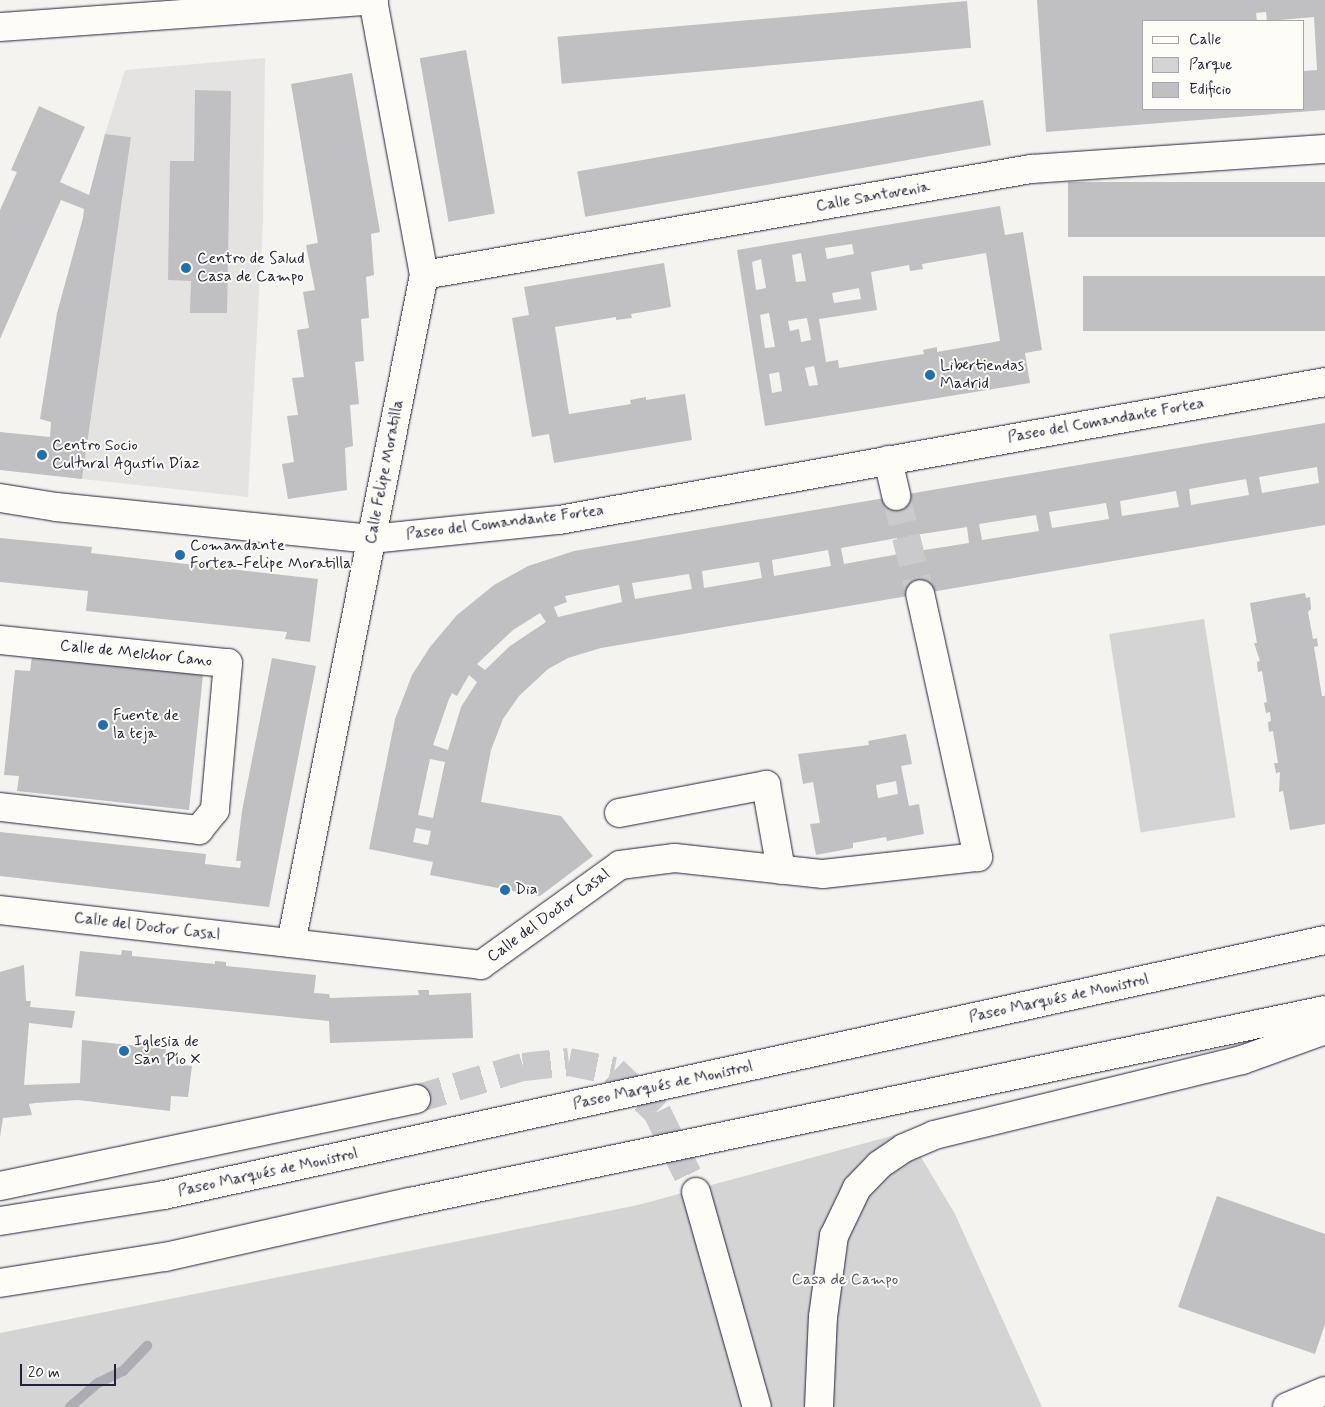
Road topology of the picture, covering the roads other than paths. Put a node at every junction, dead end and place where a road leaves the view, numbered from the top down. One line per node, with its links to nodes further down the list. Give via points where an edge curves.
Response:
1 (374, 0): 2 (main road); 4 (main road, Calle Felipe Moratilla)
2 (0, 27)
3 (1325, 149): 4 (main road, Calle Santovenia, via 1031,169)
4 (424, 275): 9 (main road, Calle Felipe Moratilla)
5 (1325, 382): 6 (main road, Paseo del Comandante Fortea)
6 (888, 460): 7 (main road); 9 (main road, Paseo del Comandante Fortea, via 559,520)
7 (896, 496)
8 (0, 498): 9 (main road, Paseo del Comandante Fortea, via 56,507)
9 (371, 539): 17 (main road, Calle Felipe Moratilla)
10 (920, 594): 14 (main road, Calle del Doctor Casal, via 978,857 822,874)
11 (0, 640): 12 (main road, Calle de Melchor Cano, via 228,663 215,810 199,830)
12 (0, 807)
13 (618, 813): 14 (main road, via 766,785)
14 (781, 870): 17 (main road, Calle del Doctor Casal, via 675,858 620,866 481,965)
15 (0, 910): 17 (main road, Calle del Doctor Casal)
16 (1325, 940): 23 (main road, Paseo Marqués de Monistrol, via 164,1196)
17 (291, 944)
18 (1325, 1010): 24 (main road, via 410,1202 165,1257)
19 (1325, 1030): 27 (main road, via 1242,1060 934,1135 904,1148 879,1166 857,1188 834,1236 823,1317)
20 (416, 1099): 21 (main road)
21 (0, 1186)
22 (696, 1192): 26 (main road)
23 (0, 1221)
24 (0, 1283)
25 (1325, 1390): 28 (main road)
26 (757, 1407)
27 (819, 1407)
28 (1287, 1407)

